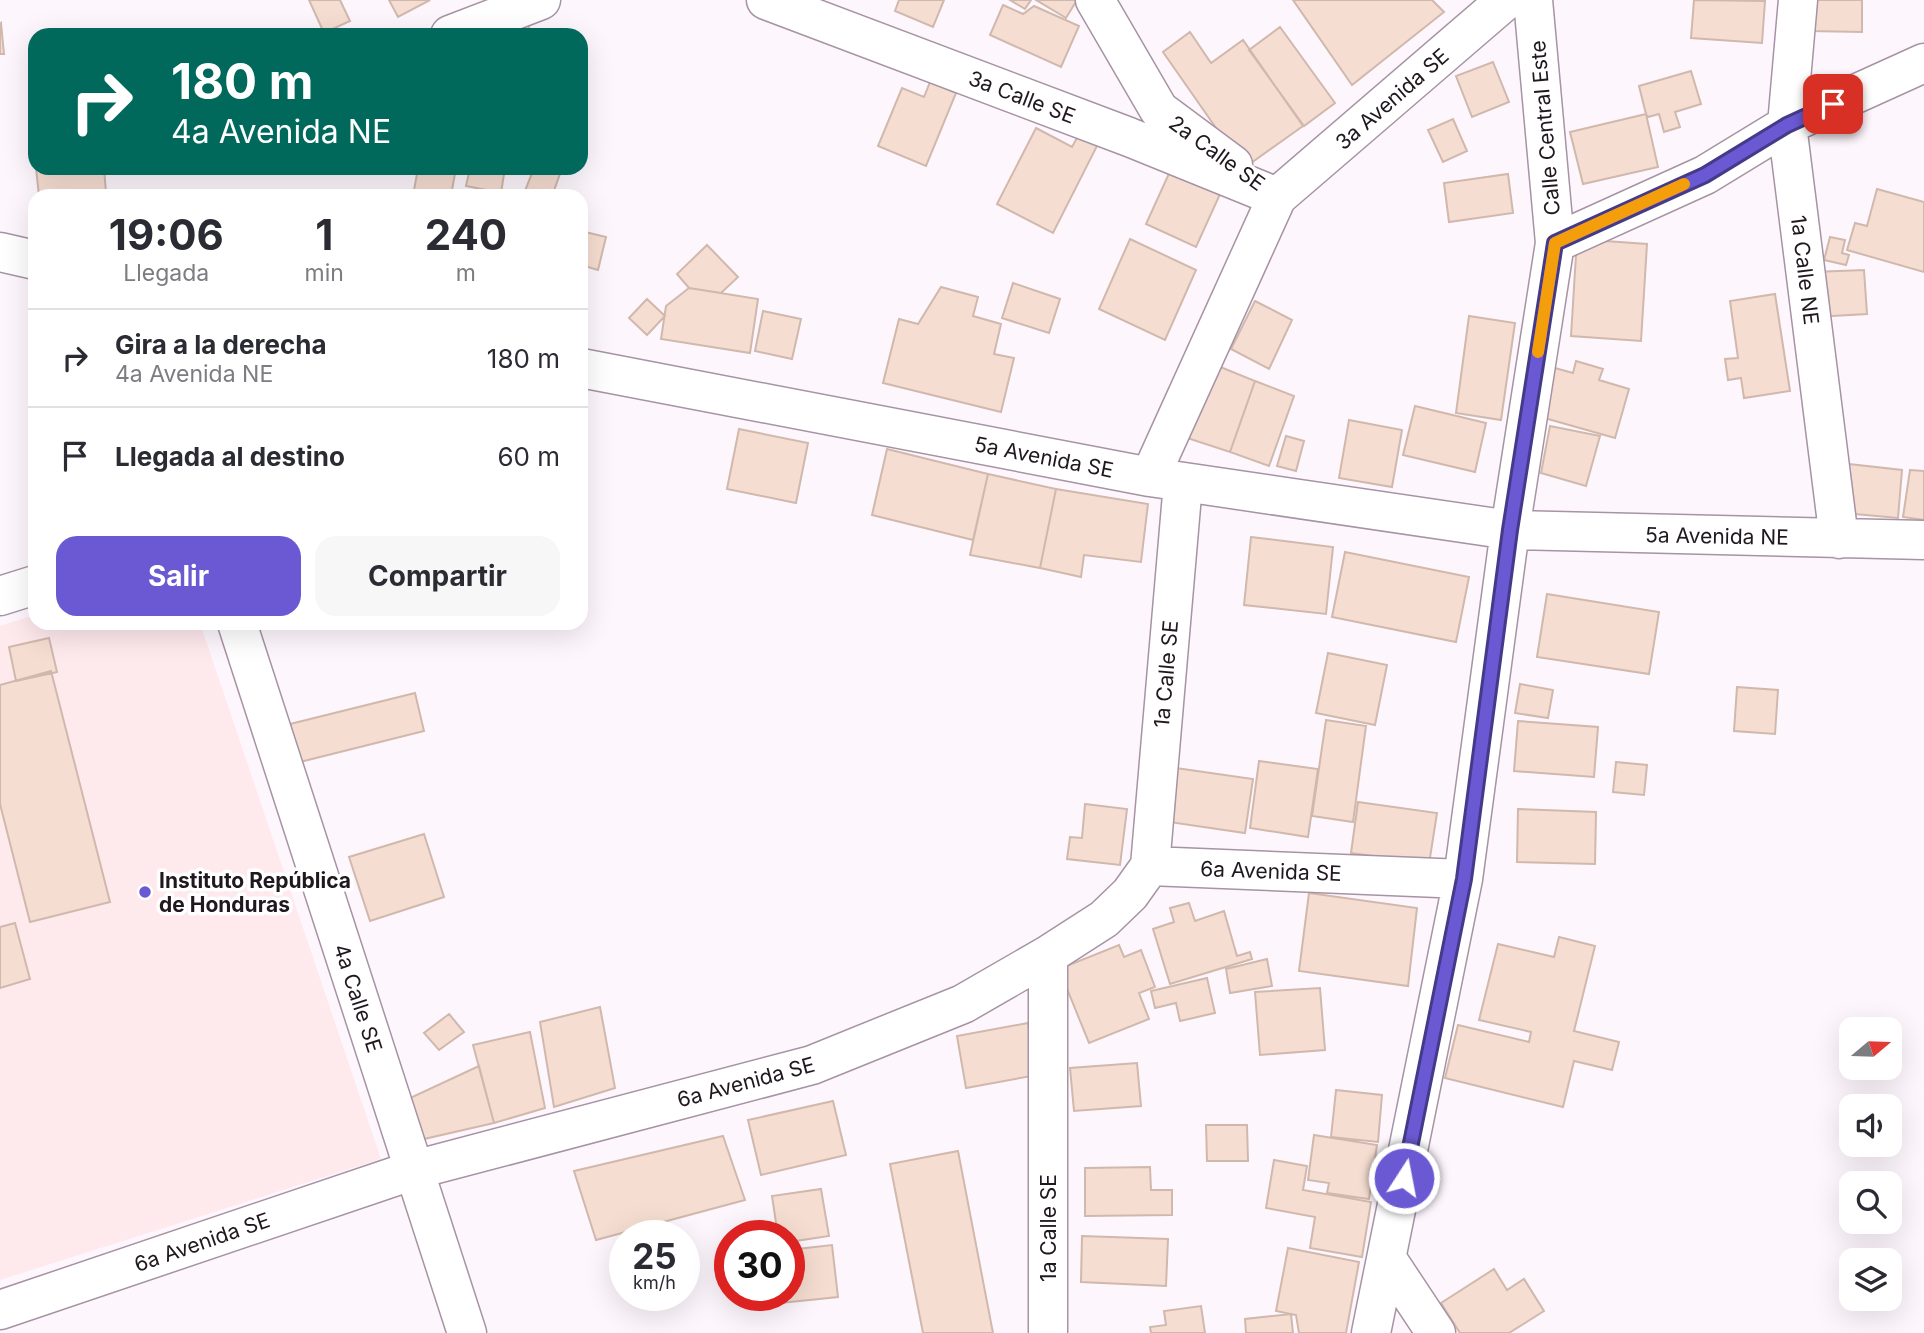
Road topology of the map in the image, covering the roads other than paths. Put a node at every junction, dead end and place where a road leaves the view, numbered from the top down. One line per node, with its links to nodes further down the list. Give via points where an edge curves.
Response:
1 (541, 0): 7 (street)
2 (766, 0): 10 (street, 3a Calle SE)
3 (1095, 0): 10 (street, 2a Calle SE, via 1159,110)
4 (1506, 0): 10 (street, 3a Avenida SE)
5 (1533, 0): 11 (street, Calle Central Este)
6 (1798, 0): 9 (street, 1a Calle NE)
7 (468, 28)
8 (1924, 63): 9 (street)
9 (1787, 125): 11 (street, via 1705,175); 17 (street, 1a Calle NE)
10 (1277, 197): 15 (street, 1a Calle SE)
11 (1555, 243): 16 (street, Calle Central Este)
12 (0, 252): 13 (street)
13 (28, 258)
14 (588, 369): 15 (street, 5a Avenida SE)
15 (1166, 480): 16 (street, 5a Avenida SE); 22 (street, 1a Calle SE)
16 (1510, 530): 17 (street, 5a Avenida NE); 23 (street, Calle Central Este)
17 (1839, 539): 18 (street, 5a Avenida NE)
18 (1924, 540)
19 (28, 587): 20 (street)
20 (0, 596)
21 (239, 630): 25 (street, 4a Calle SE)
22 (1150, 866): 23 (street, 6a Avenida SE); 24 (street, 6a Avenida SE, via 1104,919)
23 (1464, 879): 26 (street, Calle Central Este)
24 (1048, 955): 25 (street, 6a Avenida SE, via 963,1004 812,1065); 29 (street, 1a Calle SE)
25 (414, 1170): 27 (street, 6a Avenida SE); 28 (street, 4a Calle SE)
26 (1387, 1259): 30 (street, Calle Central Este); 31 (street)
27 (0, 1310)
28 (467, 1333)
29 (1048, 1333)
30 (1371, 1333)
31 (1436, 1333)

